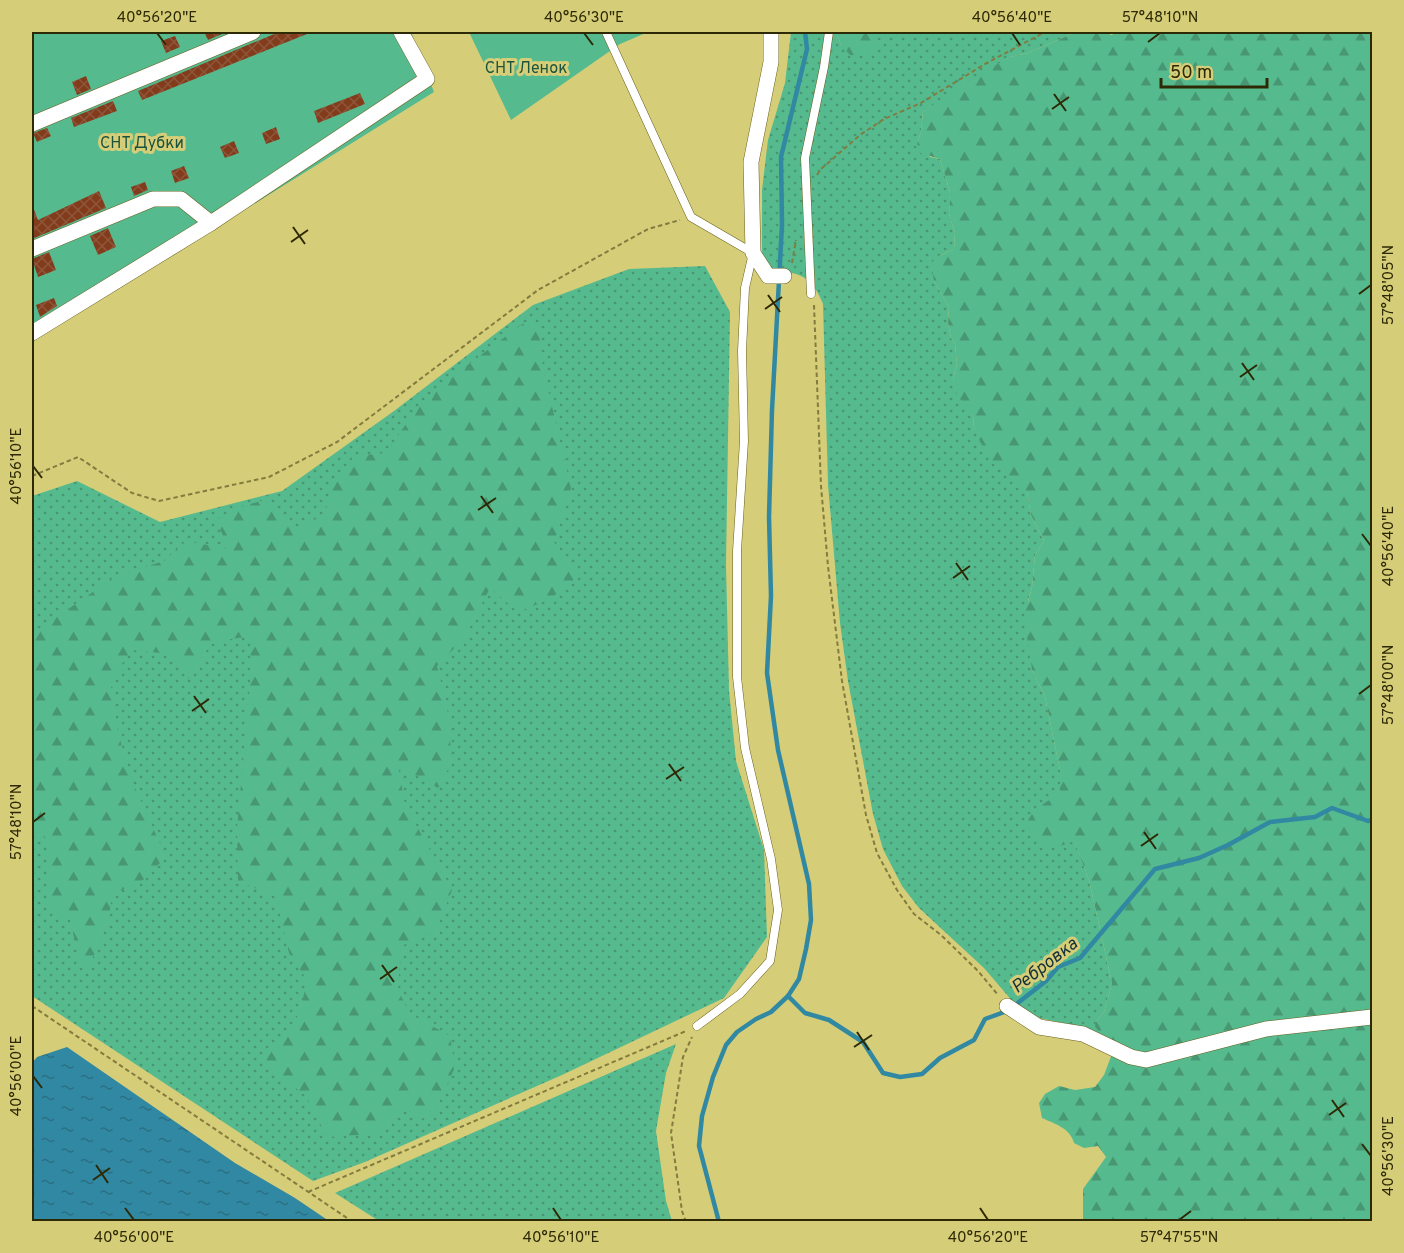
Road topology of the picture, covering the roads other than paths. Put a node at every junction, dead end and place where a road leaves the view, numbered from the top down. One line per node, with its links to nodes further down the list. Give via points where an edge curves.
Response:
1 (254, 32): 6 (street)
2 (401, 32): 7 (street, via 427,79)
3 (606, 32): 9 (lane, via 691,217)
4 (771, 32): 9 (street, via 771,62 751,162)
5 (829, 32): 11 (lane, via 805,158)
6 (32, 124)
7 (211, 223): 8 (street, via 181,199 153,200); 12 (street)
8 (32, 249)
9 (753, 253): 10 (street, via 768,276); 15 (lane, via 745,288 741,351 744,441 737,551 737,677 745,748 771,859 778,910 770,961 740,994)
10 (784, 276)
11 (811, 294)
12 (32, 333)
13 (1007, 1006): 14 (street, via 1039,1027 1083,1034 1146,1060 1266,1029)
14 (1372, 1017)
15 (697, 1026)

